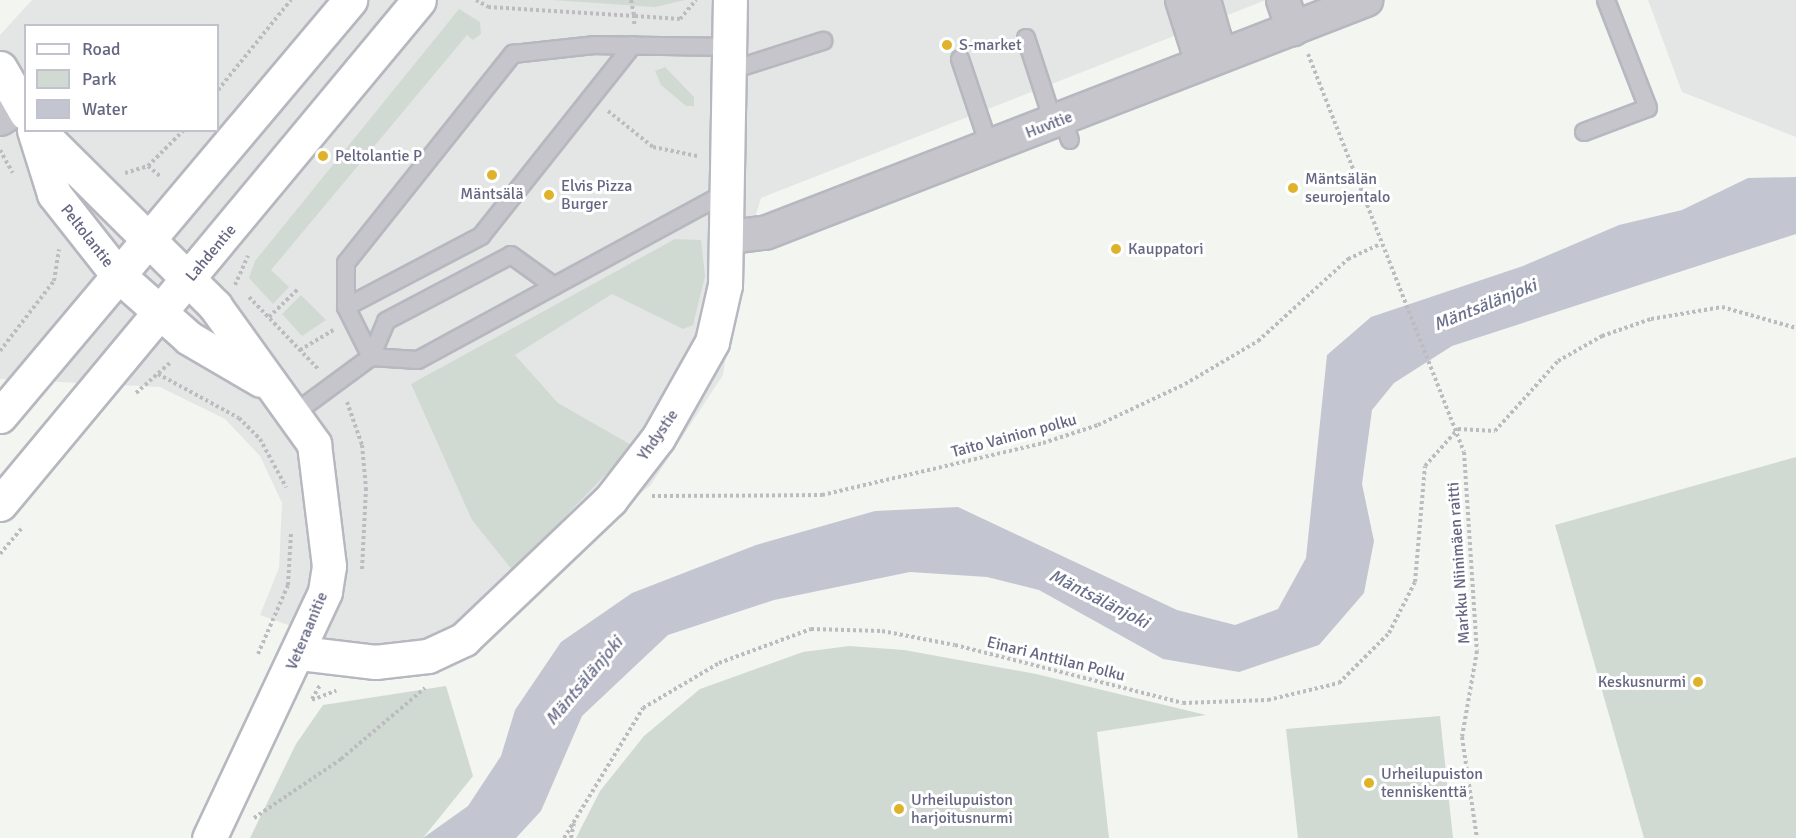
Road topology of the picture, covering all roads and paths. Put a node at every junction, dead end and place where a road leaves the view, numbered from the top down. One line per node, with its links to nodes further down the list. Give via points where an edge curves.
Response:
1 (291, 0): 19 (path)
2 (350, 0): 30 (main road)
3 (419, 0): 33 (main road, Lahdentie)
4 (476, 0): 5 (path, via 488,7 635,16)
5 (631, 0)
6 (730, 0): 16 (main road, Yhdystie)
7 (1182, 0): 8 (street, via 1197,47 1215,39)
8 (1204, 0)
9 (1283, 0): 12 (street)
10 (1366, 0): 12 (street, Huvitie)
11 (1606, 0): 25 (lane, via 1648,108)
12 (1299, 27): 22 (street, Huvitie); 31 (path)
13 (1026, 38): 22 (lane)
14 (823, 41): 16 (lane)
15 (633, 45): 16 (lane); 36 (lane, via 481,236); 36 (lane, via 513,54 346,263)
16 (729, 59): 27 (main road, Yhdystie)
17 (960, 59): 26 (lane)
18 (0, 68): 21 (main road, Peltolantie)
19 (219, 89)
20 (602, 107): 27 (path, via 653,147 674,155)
21 (24, 120)
22 (1062, 128): 26 (street, Huvitie)
23 (29, 132): 32 (main road, Peltolantie, via 54,194)
24 (37, 132): 30 (main road, Peltolantie)
25 (1584, 132)
26 (990, 148): 29 (street, Huvitie, via 765,233)
27 (730, 157): 28 (main road, Yhdystie)
28 (730, 191): 29 (main road, Yhdystie); 34 (lane)
29 (730, 237): 50 (main road, Yhdystie, via 712,342 687,393 610,500 493,616 464,639 428,656 375,662)
30 (150, 238): 32 (main road); 33 (main road, Veteraanitie)
31 (1381, 244): 45 (path, via 1436,385); 47 (path, Taito Vainion polku, via 1348,259 1258,341 1185,384 1098,425 1043,443 822,495)
32 (117, 274): 37 (main road, Veteraanitie); 44 (main road)
33 (189, 279): 37 (main road, Lahdentie); 42 (main road, Veteraanitie, via 215,306)
34 (554, 286): 40 (lane, via 418,360); 40 (lane, via 511,255 386,321)
35 (299, 288): 38 (path)
36 (346, 307): 40 (lane)
37 (161, 314): 42 (main road, Veteraanitie, via 189,338); 48 (main road, Lahdentie)
38 (269, 316)
39 (1796, 328): 45 (path, via 1722,308 1651,319 1602,336 1558,361 1495,431)
40 (371, 357): 43 (lane)
41 (158, 374): 46 (path, via 239,418 260,439)
42 (270, 386): 43 (main road, Veteraanitie)
43 (295, 413): 50 (main road, Veteraanitie, via 314,444 319,464 329,566 325,591)
44 (0, 416)
45 (1458, 429): 55 (path, Einari Anttilan Polku, via 1425,466 1415,582 1389,633 1339,683 1268,700 1184,703 955,645 882,631 811,629 719,663 644,708); 60 (path, Markku Niinimäen raitti, via 1477,651 1462,737)
46 (288, 496)
47 (648, 496)
48 (0, 504)
49 (291, 527): 51 (path, via 288,585)
50 (300, 653): 57 (main road, Veteraanitie)
51 (255, 662)
52 (433, 682): 56 (path, via 341,759)
53 (345, 691): 54 (path)
54 (312, 700)
55 (574, 819): 58 (path, Einari Anttilan Polku); 59 (path)
56 (247, 822)
57 (209, 838)
58 (564, 838)
59 (570, 838)
60 (1477, 838)

